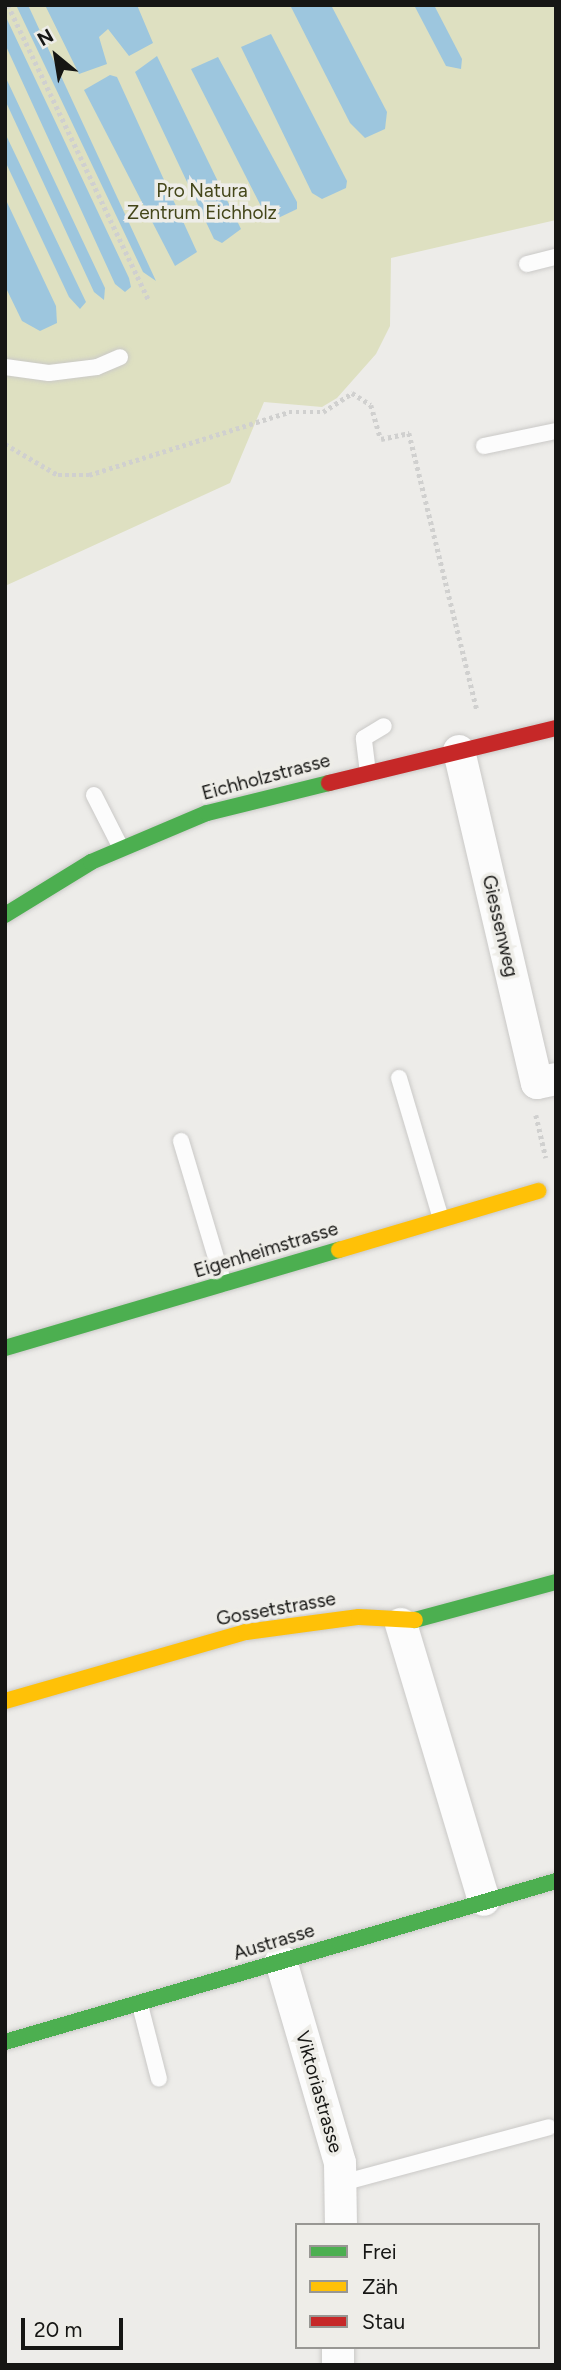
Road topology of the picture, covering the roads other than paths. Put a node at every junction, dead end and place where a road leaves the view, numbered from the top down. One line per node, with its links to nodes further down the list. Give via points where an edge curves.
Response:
1 (556, 257): 2 (lane)
2 (527, 264)
3 (120, 357): 4 (lane, via 97,368 48,373)
4 (5, 367)
5 (556, 431): 6 (lane)
6 (484, 446)
7 (384, 726): 10 (lane, via 364,738)
8 (556, 728): 9 (street, Eichholzstrasse)
9 (472, 748): 10 (street, Eichholzstrasse); 15 (street, Giessenweg)
10 (368, 773): 12 (street, Eichholzstrasse, via 207,813)
11 (94, 795): 12 (lane)
12 (121, 848): 13 (street, Eichholzstrasse)
13 (5, 915)
14 (399, 1079): 18 (lane)
15 (547, 1081)
16 (181, 1141): 19 (lane)
17 (538, 1191): 18 (street, Eigenheimstrasse)
18 (442, 1219): 19 (street, Eigenheimstrasse)
19 (224, 1284): 20 (street, Eigenheimstrasse)
20 (5, 1348)
21 (556, 1582): 22 (street, Gossetstrasse)
22 (401, 1624): 23 (street, Gossetstrasse, via 359,1618 246,1632); 25 (street)
23 (5, 1701)
24 (556, 1881): 25 (street, Austrasse)
25 (484, 1900): 26 (street, Austrasse)
26 (281, 1961): 27 (street, Austrasse); 31 (street, Viktoriastrasse)
27 (140, 2005): 28 (street, Austrasse); 29 (lane)
28 (5, 2042)
29 (159, 2079)
30 (549, 2126): 31 (lane)
31 (342, 2183): 32 (street, Viktoriastrasse)
32 (341, 2223)

